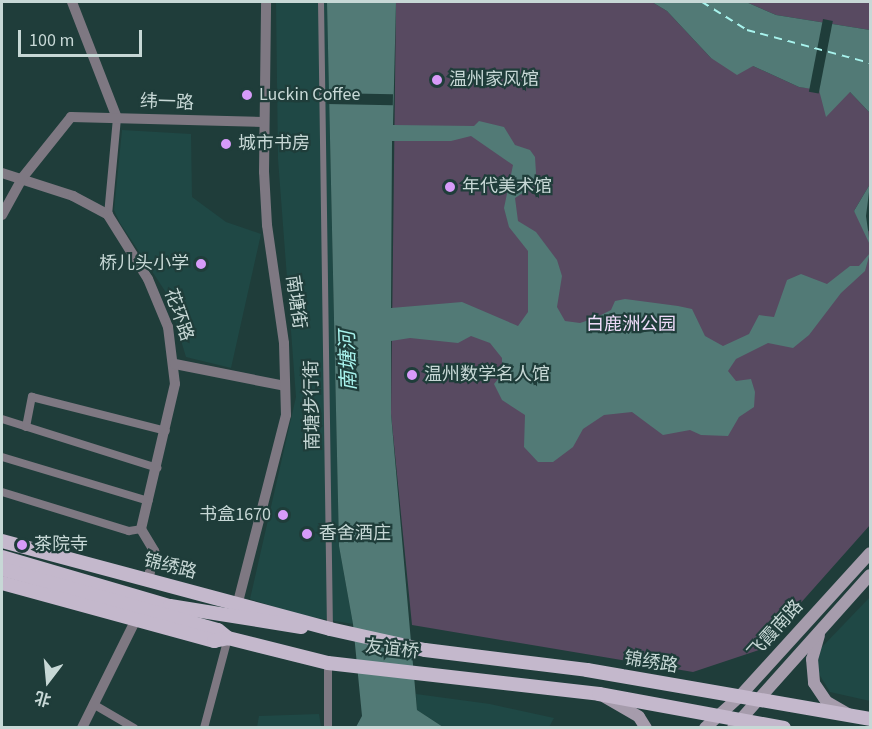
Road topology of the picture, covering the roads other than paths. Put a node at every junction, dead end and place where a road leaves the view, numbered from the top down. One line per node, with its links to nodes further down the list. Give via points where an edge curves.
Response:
1 (72, 2): 4 (street)
2 (266, 2): 5 (street, 南塘街)
3 (321, 2): 29 (street, 南塘步行街)
4 (117, 118): 5 (street, 纬一路); 7 (street, 纬一路, via 71,117); 9 (street)
5 (263, 122): 11 (street, 南塘街, via 267,225 284,343)
6 (2, 173): 7 (street, 花环路)
7 (23, 177): 8 (street); 9 (street, 花环路, via 73,196)
8 (2, 215)
9 (108, 215): 10 (street, 花环路, via 148,279 168,327)
10 (175, 364): 11 (street); 14 (street, 花环路, via 176,384)
11 (285, 386): 27 (street, 南塘街, via 286,415)
12 (2, 419): 13 (street)
13 (26, 427): 14 (street, via 32,397); 16 (street)
14 (166, 431): 16 (street, 花环路)
15 (2, 457): 18 (street)
16 (157, 468): 18 (street, 花环路)
17 (2, 492): 19 (street, via 129,531)
18 (149, 501): 19 (street, 花环路)
19 (141, 529): 25 (street, via 154,551)
20 (2, 541): 25 (main road, 锦绣路)
21 (870, 553): 36 (main road, 飞霞南路)
22 (2, 557): 29 (main road, 锦绣路, via 170,606 272,624)
23 (2, 569): 32 (main road, via 218,630)
24 (870, 574): 30 (main road, 飞霞南路)
25 (148, 581): 27 (main road, 锦绣路)
26 (2, 583): 28 (main road)
27 (238, 602): 29 (main road, 锦绣路)
28 (135, 621): 32 (main road, via 214,642); 38 (street)
29 (330, 629): 31 (main road, 锦绣路)
30 (821, 631): 37 (main road, 飞霞南路); 40 (main road, via 812,659 814,683 827,702)
31 (350, 633): 33 (main road, 友谊桥)
32 (228, 638): 34 (main road); 46 (street)
33 (425, 650): 36 (main road, 锦绣路, via 587,670)
34 (328, 663): 35 (main road, 友谊桥); 47 (street)
35 (599, 694): 39 (main road); 48 (main road, via 639,717)
36 (740, 696): 37 (main road, 锦绣路); 39 (main road, 飞霞南路)
37 (759, 701): 40 (main road, 锦绣路); 42 (main road, 飞霞南路); 43 (main road)
38 (93, 704): 44 (street); 45 (street)
39 (714, 716): 42 (main road); 49 (main road, 飞霞南路)
40 (852, 716): 41 (main road, 锦绣路)
41 (870, 719)
42 (736, 723): 43 (main road)
43 (756, 725): 50 (main road)
44 (81, 728)
45 (134, 728)
46 (204, 728)
47 (328, 728)
48 (646, 728)
49 (705, 728)
50 (784, 728)

